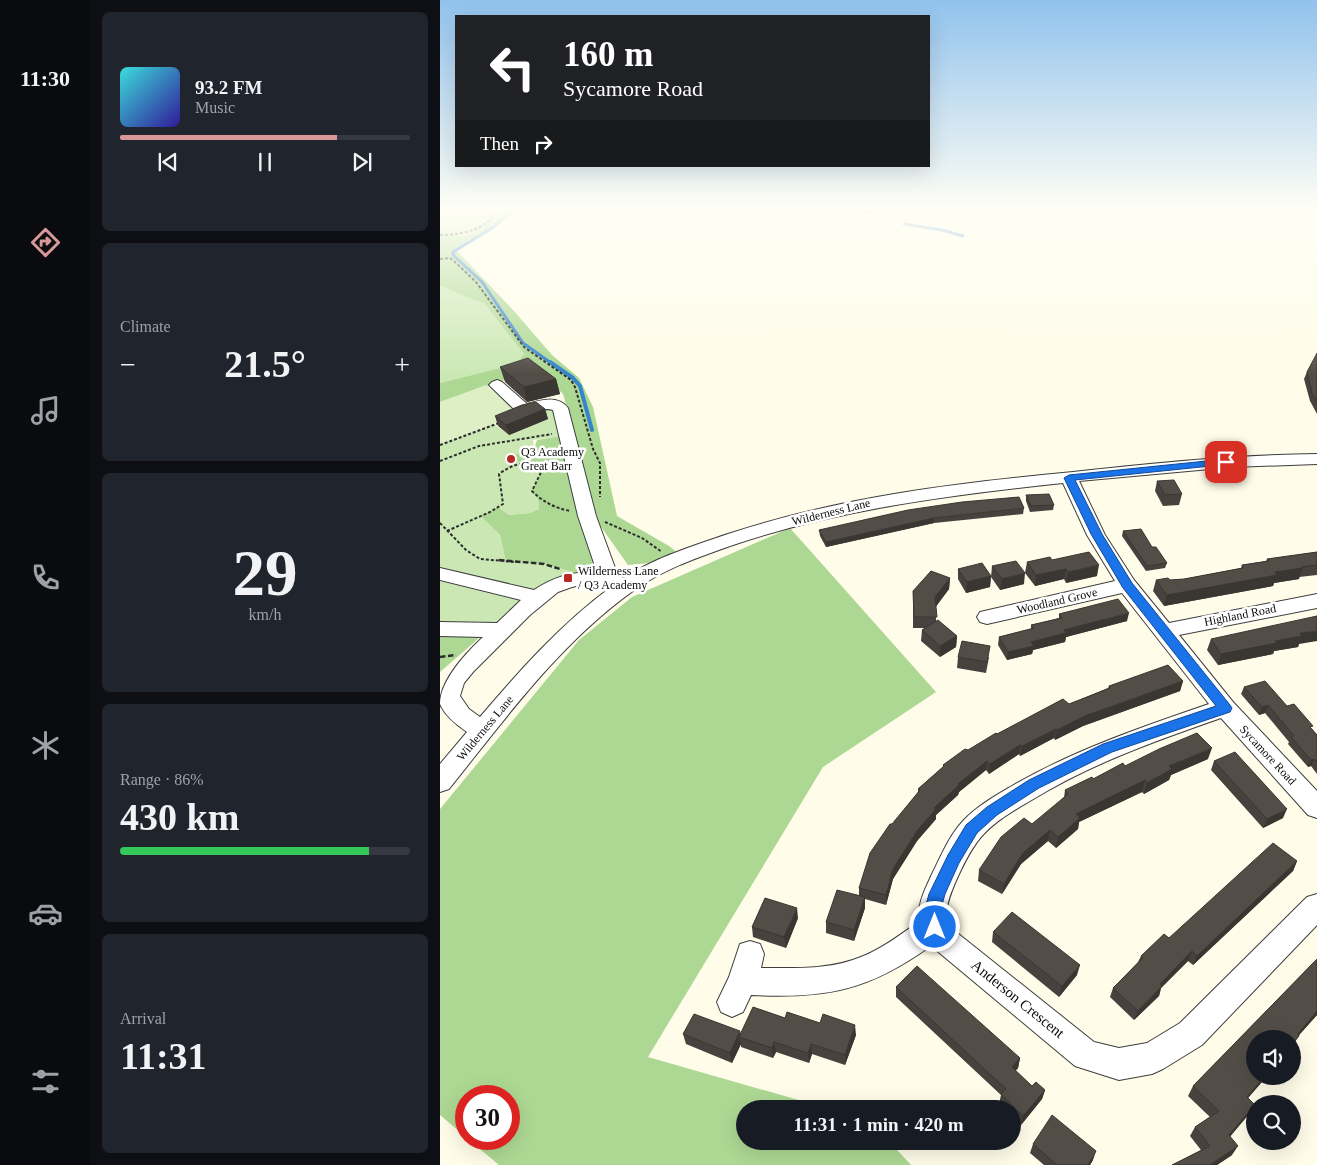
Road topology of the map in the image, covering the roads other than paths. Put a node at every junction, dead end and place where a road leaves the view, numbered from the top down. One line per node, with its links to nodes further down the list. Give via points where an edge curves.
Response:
1 (497, 385): 5 (street, via 524,410 546,403 560,408 587,515)
2 (1317, 459): 3 (street, Wilderness Lane, via 1226,462)
3 (1069, 478): 5 (street, Wilderness Lane, via 989,484 862,503 736,537); 6 (street, Sycamore Road, via 1096,534)
4 (440, 574): 7 (street)
5 (608, 580): 7 (street, via 563,582); 14 (street, Wilderness Lane, via 573,631 537,666)
6 (1127, 585): 9 (street, Woodland Grove); 12 (street, Sycamore Road)
7 (534, 597): 11 (street)
8 (1317, 601): 12 (street, Highland Road)
9 (986, 617)
10 (440, 629): 11 (street)
11 (502, 630): 14 (street, via 457,676 448,696 461,715)
12 (1163, 631): 13 (street, Sycamore Road)
13 (1225, 708): 16 (street, Sycamore Road); 18 (street, via 1107,748 1042,780 992,811 972,829 953,859 932,912)
14 (482, 731): 15 (street, Wilderness Lane)
15 (440, 782)
16 (1317, 808)
17 (1317, 906): 18 (street, Anderson Crescent, via 1190,1034 1152,1058 1119,1064 1086,1054 946,941)
18 (935, 927): 19 (street, via 876,966 843,976 797,984)
19 (742, 979)

